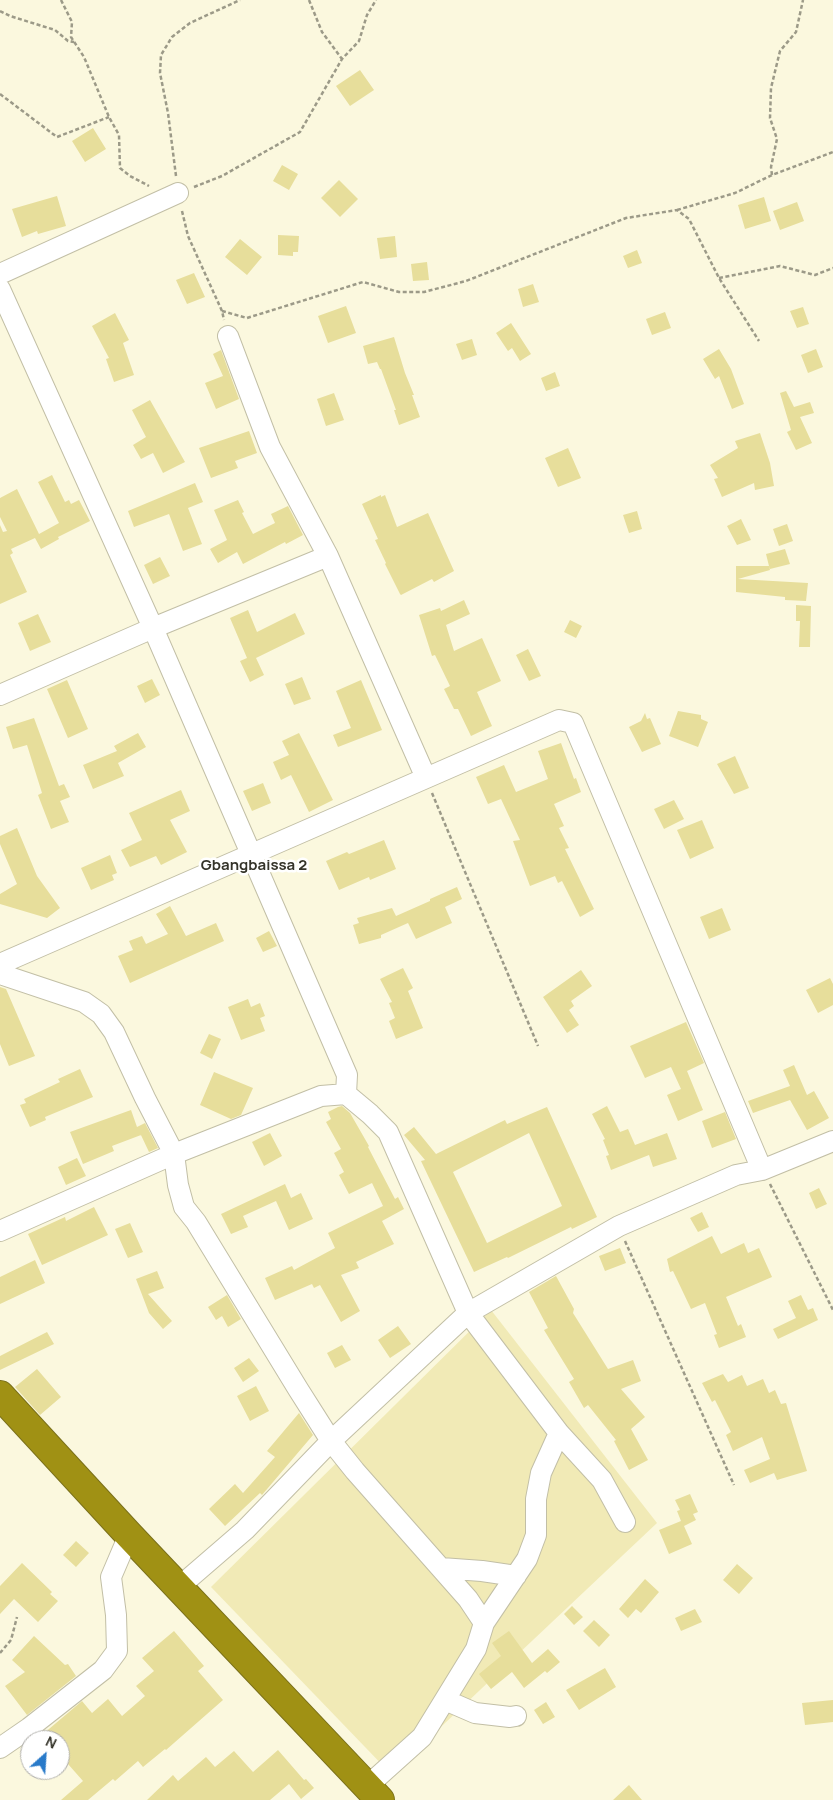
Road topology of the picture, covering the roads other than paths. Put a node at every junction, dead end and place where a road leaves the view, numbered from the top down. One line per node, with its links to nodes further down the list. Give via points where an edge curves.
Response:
1 (173, 195): 2 (street)
2 (0, 274)
3 (0, 289): 6 (street)
4 (228, 336): 5 (street, via 270,447)
5 (328, 556): 6 (street); 8 (street)
6 (153, 628): 7 (street); 9 (street)
7 (0, 695)
8 (426, 778): 9 (street); 15 (street, via 559,720 574,723)
9 (250, 854): 10 (street); 12 (street, via 347,1075)
10 (0, 964)
11 (0, 974): 14 (street, via 84,1002 101,1014 114,1032)
12 (346, 1094): 14 (street, via 321,1096); 17 (street, via 388,1132)
13 (833, 1141): 15 (street)
14 (174, 1154): 16 (street); 20 (street, via 184,1207)
15 (762, 1170): 17 (street, via 736,1176 619,1226)
16 (0, 1231)
17 (468, 1313): 19 (street); 20 (street)
18 (0, 1395): 22 (highway)
19 (559, 1433): 21 (street, via 602,1480); 24 (street, via 541,1473 536,1499 536,1534 527,1559)
20 (331, 1441): 23 (street); 25 (street, via 245,1530)
21 (625, 1522)
22 (129, 1535): 25 (highway); 29 (street, via 111,1577 117,1651 103,1670)
23 (442, 1568): 24 (street); 26 (street)
24 (516, 1576): 26 (street)
25 (179, 1587): 30 (highway)
26 (484, 1623): 27 (street, via 476,1649)
27 (445, 1700): 28 (street, via 475,1713); 30 (street, via 422,1737 373,1781)
28 (516, 1716)
29 (0, 1748)
30 (374, 1794)

